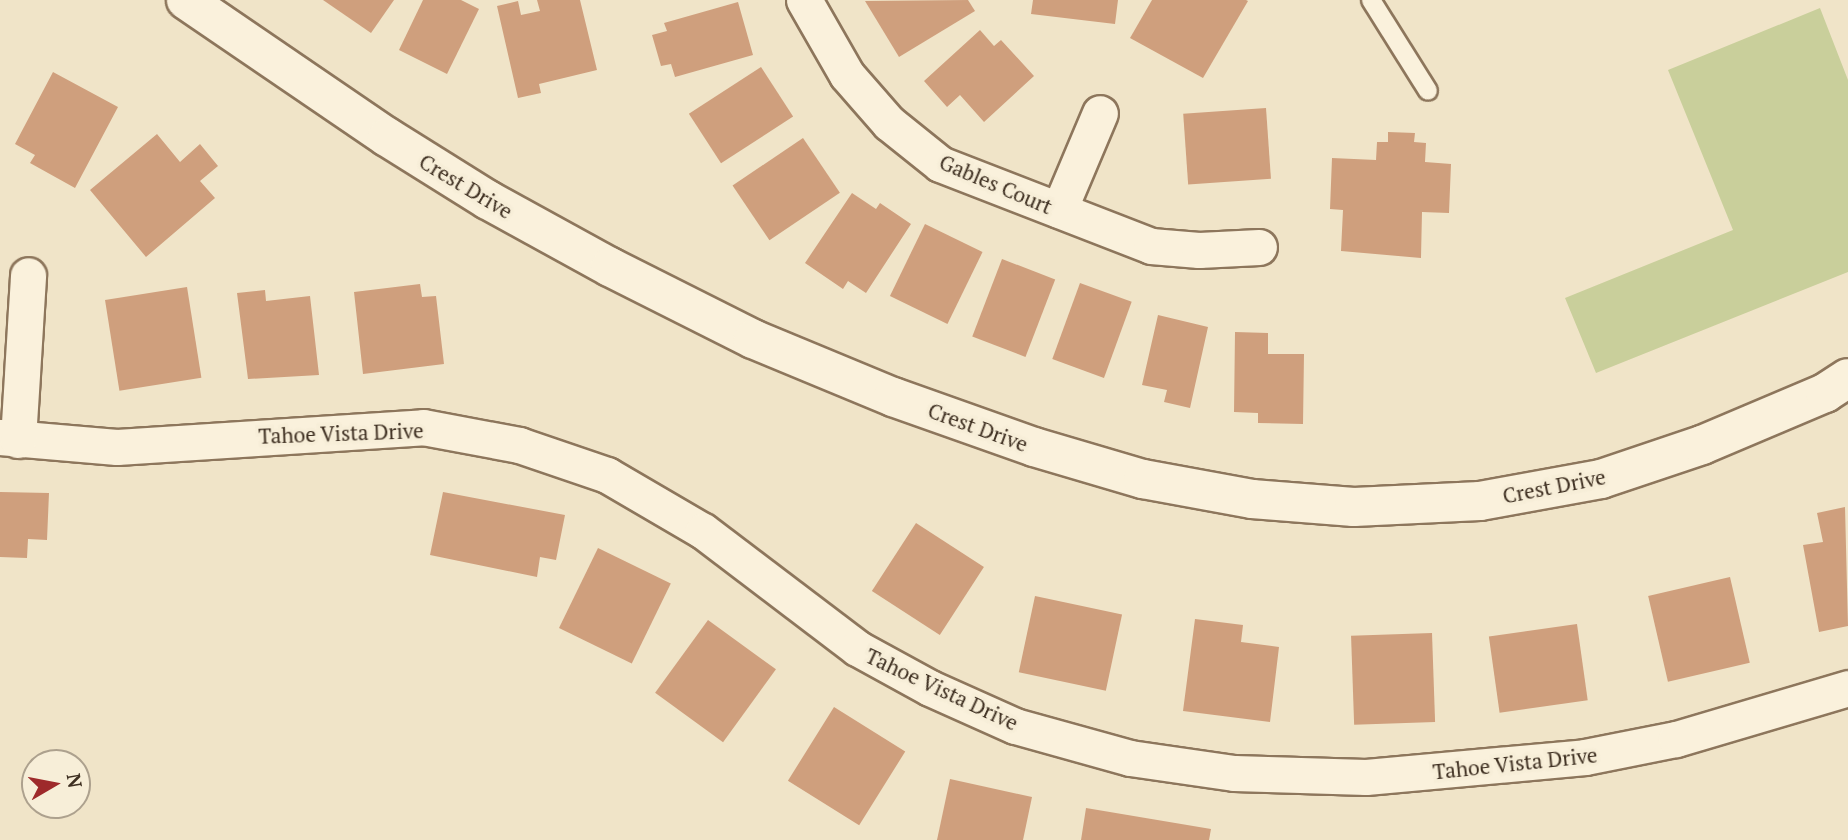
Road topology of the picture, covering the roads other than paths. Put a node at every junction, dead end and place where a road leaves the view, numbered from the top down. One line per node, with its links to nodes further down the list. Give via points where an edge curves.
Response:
1 (186, 0): 9 (street, Crest Drive, via 488,200 753,339 892,397 1143,479 1252,499 1354,507 1480,501 1601,479 1702,445 1825,393)
2 (804, 0): 6 (street, Gables Court, via 847,75 889,123 940,164)
3 (1371, 0): 4 (lane)
4 (1428, 91)
5 (1100, 113): 6 (street)
6 (1059, 210): 7 (street, Gables Court, via 1152,246 1199,250)
7 (1259, 247)
8 (28, 275): 10 (street)
9 (1848, 378)
10 (9, 438): 11 (street, Tahoe Vista Drive, via 117,447 423,427 519,445 607,475 679,517 856,648 930,688 1027,729 1130,758 1234,773 1366,778 1585,757 1676,739)
11 (1848, 688)

